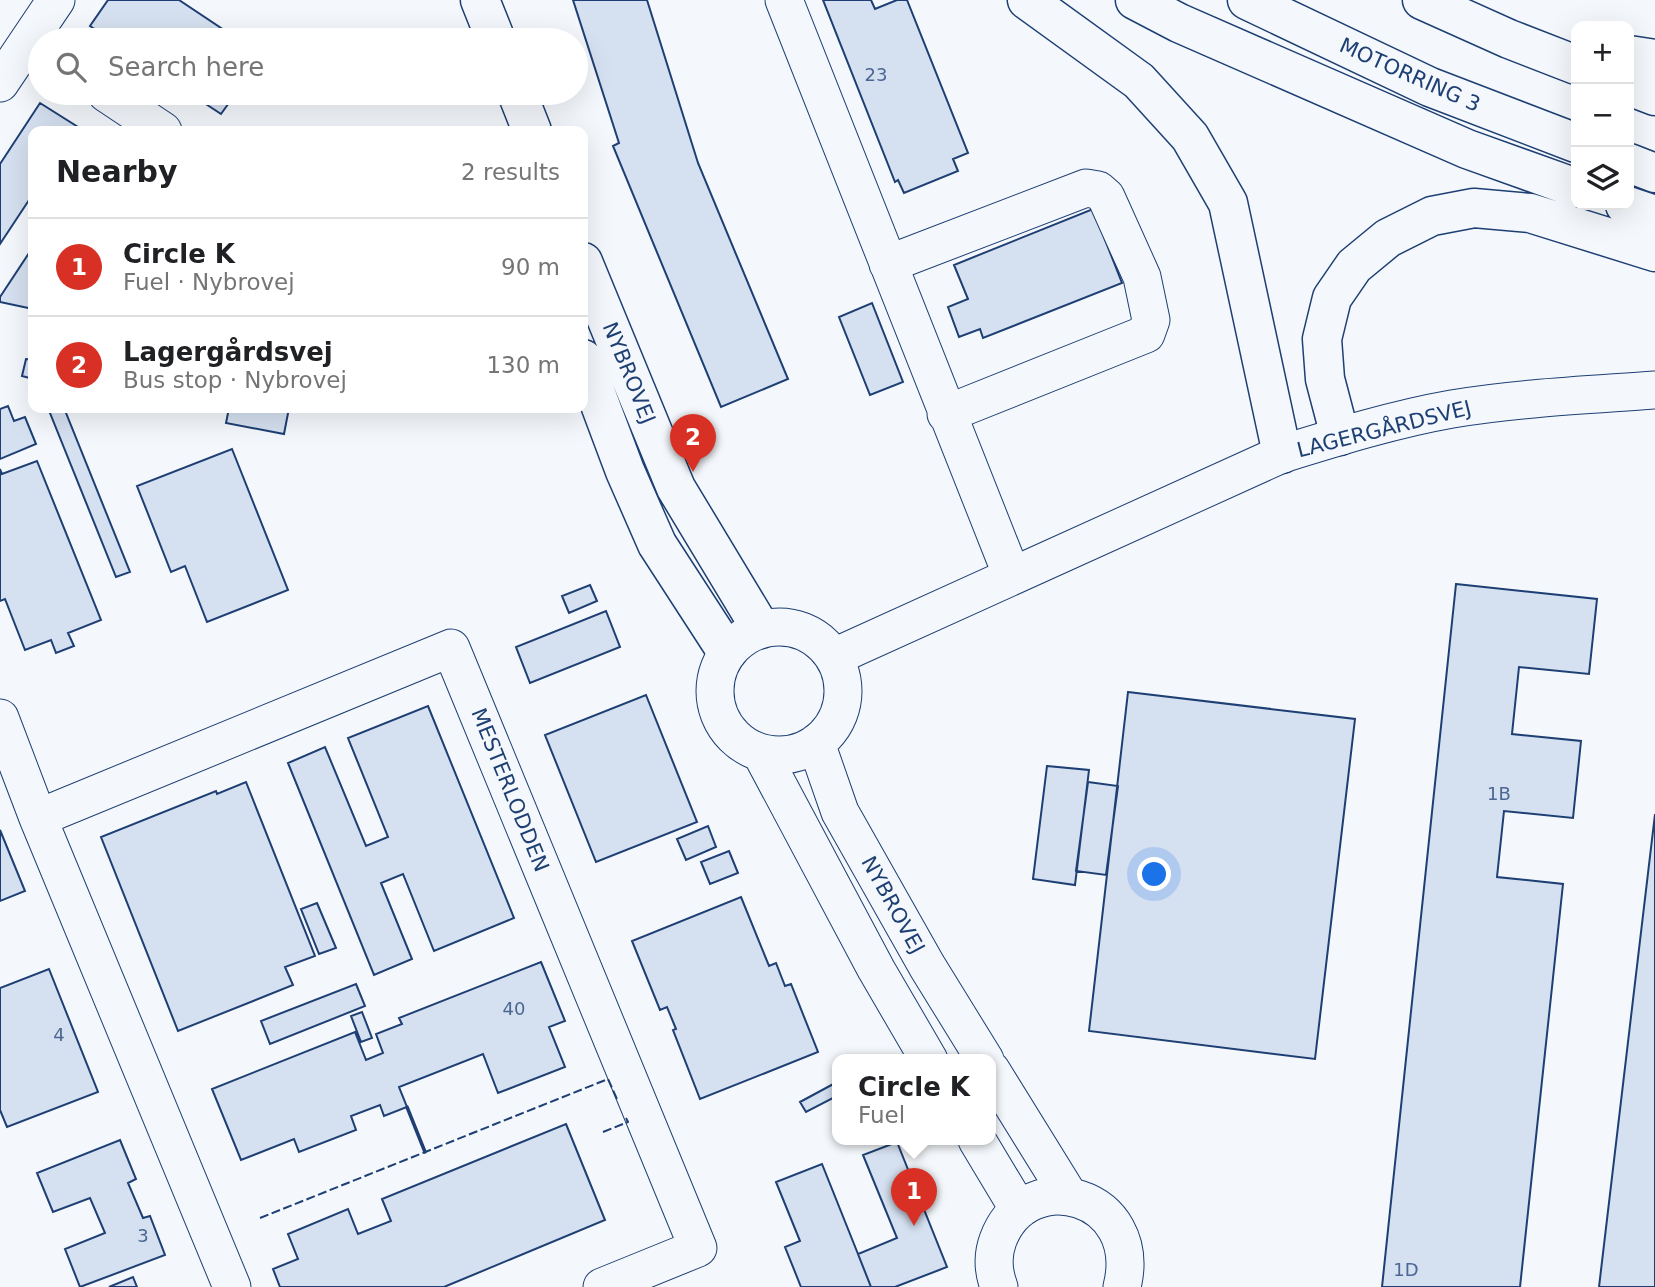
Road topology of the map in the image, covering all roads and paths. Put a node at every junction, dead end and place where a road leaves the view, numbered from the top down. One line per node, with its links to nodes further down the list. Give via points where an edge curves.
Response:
1 (55, 0): 8 (street)
2 (479, 0): 9 (main road); 10 (main road)
3 (784, 0): 33 (street)
4 (1027, 0): 39 (main road, via 1139,81 1190,137 1228,203)
5 (1135, 0): 29 (main road, via 1467,149)
6 (1247, 0): 26 (main road, MOTORRING 3, via 1430,88)
7 (1422, 0): 11 (main road)
8 (42, 28)
9 (485, 28)
10 (491, 28)
11 (1509, 39): 12 (main road); 16 (main road)
12 (1571, 47)
13 (28, 51): 17 (street)
14 (1634, 56): 15 (main road)
15 (1655, 59)
16 (1571, 63)
17 (0, 83)
18 (1634, 88): 19 (main road)
19 (1655, 96)
20 (124, 105): 23 (street)
21 (504, 105): 24 (main road)
22 (522, 105): 25 (main road)
23 (156, 126)
24 (510, 126)
25 (530, 126)
26 (1571, 141)
27 (1634, 165): 28 (main road)
28 (1655, 173)
29 (1571, 186)
30 (1634, 208): 31 (main road)
31 (1655, 215)
32 (1655, 252): 38 (main road, via 1530,213 1474,208 1432,216 1388,238 1354,266 1332,298 1322,339 1325,379)
33 (888, 264): 37 (street); 37 (street, via 1086,188 1106,197 1142,277 1151,320 1146,334)
34 (588, 274): 41 (main road, NYBROVEJ, via 676,488)
35 (588, 372): 42 (main road, NYBROVEJ, via 657,544)
36 (1655, 390): 38 (street, LAGERGÅRDSVEJ, via 1451,409)
37 (946, 414): 40 (street)
38 (1340, 436): 39 (street, LAGERGÅRDSVEJ)
39 (1282, 454): 40 (street, LAGERGÅRDSVEJ)
40 (1012, 576): 43 (street, LAGERGÅRDSVEJ)
41 (761, 629): 42 (street); 43 (street, via 782,626 802,631)
42 (727, 652): 46 (street, via 714,691 717,711 742,744)
43 (834, 657): 45 (street, via 844,688 842,704 837,719)
44 (0, 719): 47 (street)
45 (817, 744): 46 (street, via 799,752); 49 (street, NYBROVEJ, via 840,812)
46 (761, 753): 48 (street)
47 (38, 818): 54 (street); 55 (street, MESTERLODDEN, via 451,648 698,1248)
48 (925, 1054)
49 (981, 1054)
50 (996, 1078): 52 (street)
51 (980, 1145): 53 (street)
52 (1069, 1196): 53 (street, via 1051,1196); 57 (street, via 1088,1202 1118,1230 1125,1249)
53 (1019, 1210): 56 (street, via 1002,1228 994,1251)
54 (232, 1287)
55 (602, 1287)
56 (999, 1287)
57 (1122, 1287)

